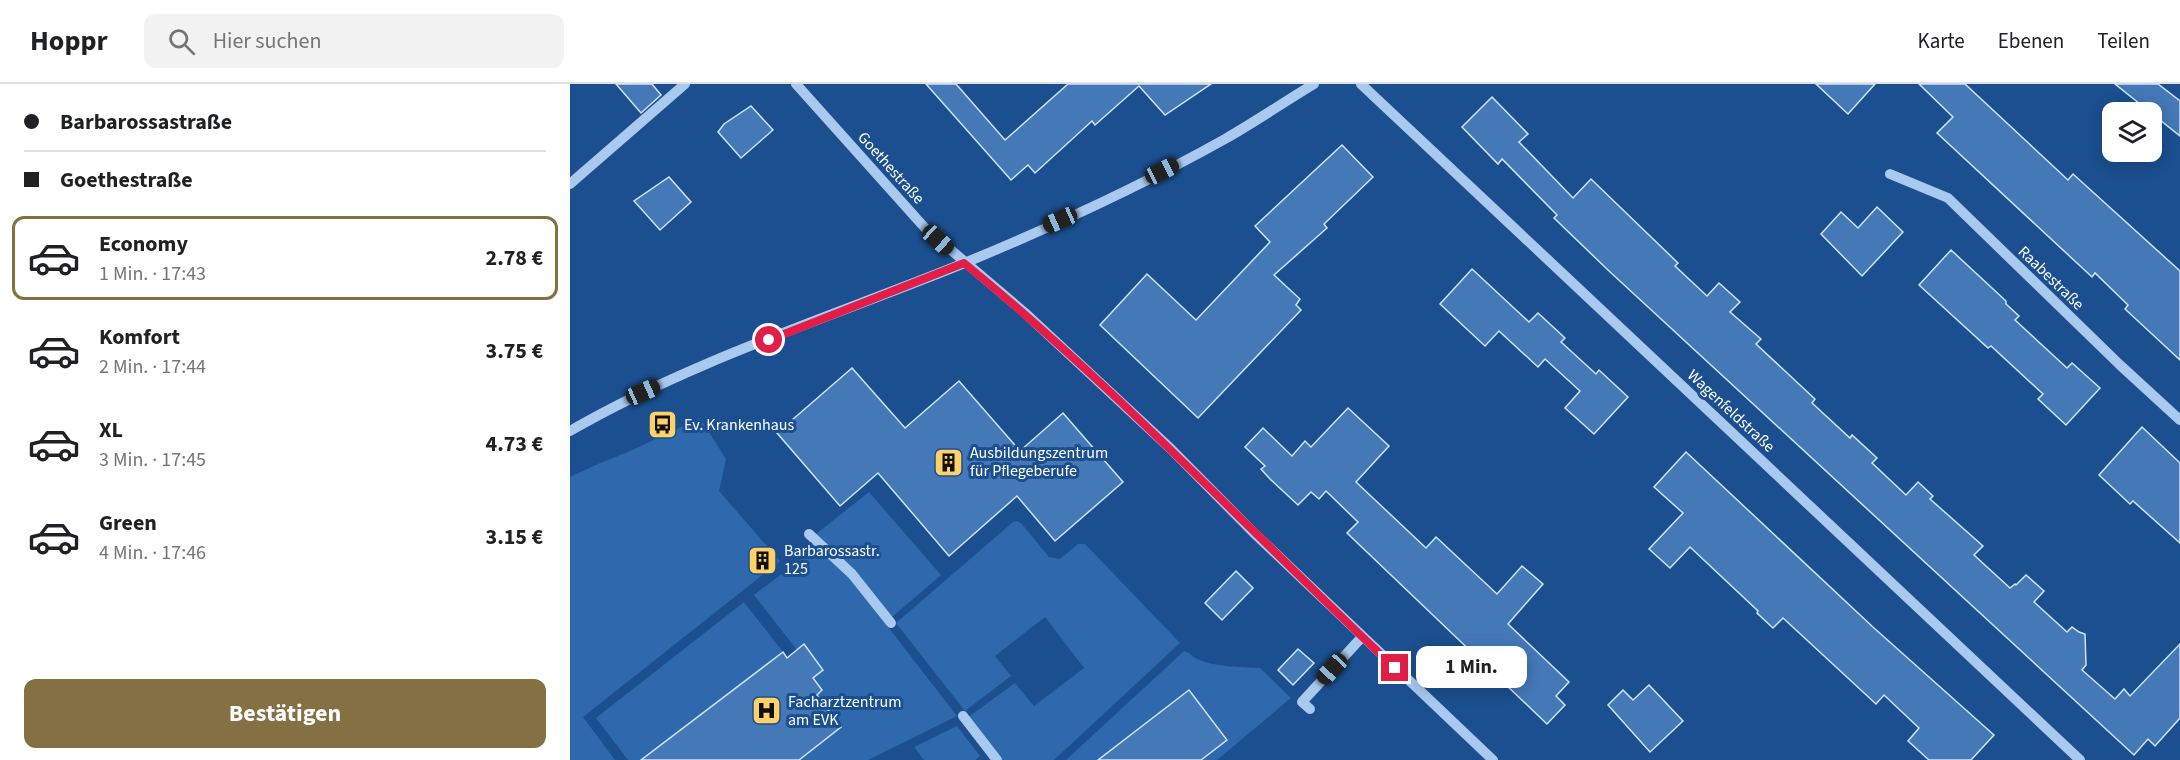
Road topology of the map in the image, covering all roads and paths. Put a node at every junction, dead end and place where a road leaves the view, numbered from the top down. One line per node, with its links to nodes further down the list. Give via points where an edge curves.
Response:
1 (685, 84): 6 (street)
2 (796, 84): 7 (street, Goethestraße, via 925,228)
3 (1314, 84): 7 (street, via 1226,139 1098,203)
4 (1361, 84): 17 (street, Wagenfeldstraße)
5 (1890, 174): 8 (street, Raabestraße, via 1948,198)
6 (570, 184)
7 (964, 263): 9 (street, via 643,392); 12 (street, Goethestraße, via 1024,312 1171,449)
8 (2180, 420)
9 (570, 431)
10 (809, 534): 11 (street, via 852,574)
11 (891, 623)
12 (1362, 637): 13 (street, via 1302,702); 16 (street, Goethestraße)
13 (1310, 709)
14 (963, 716): 15 (street)
15 (997, 760)
16 (1493, 760)
17 (2080, 760)

